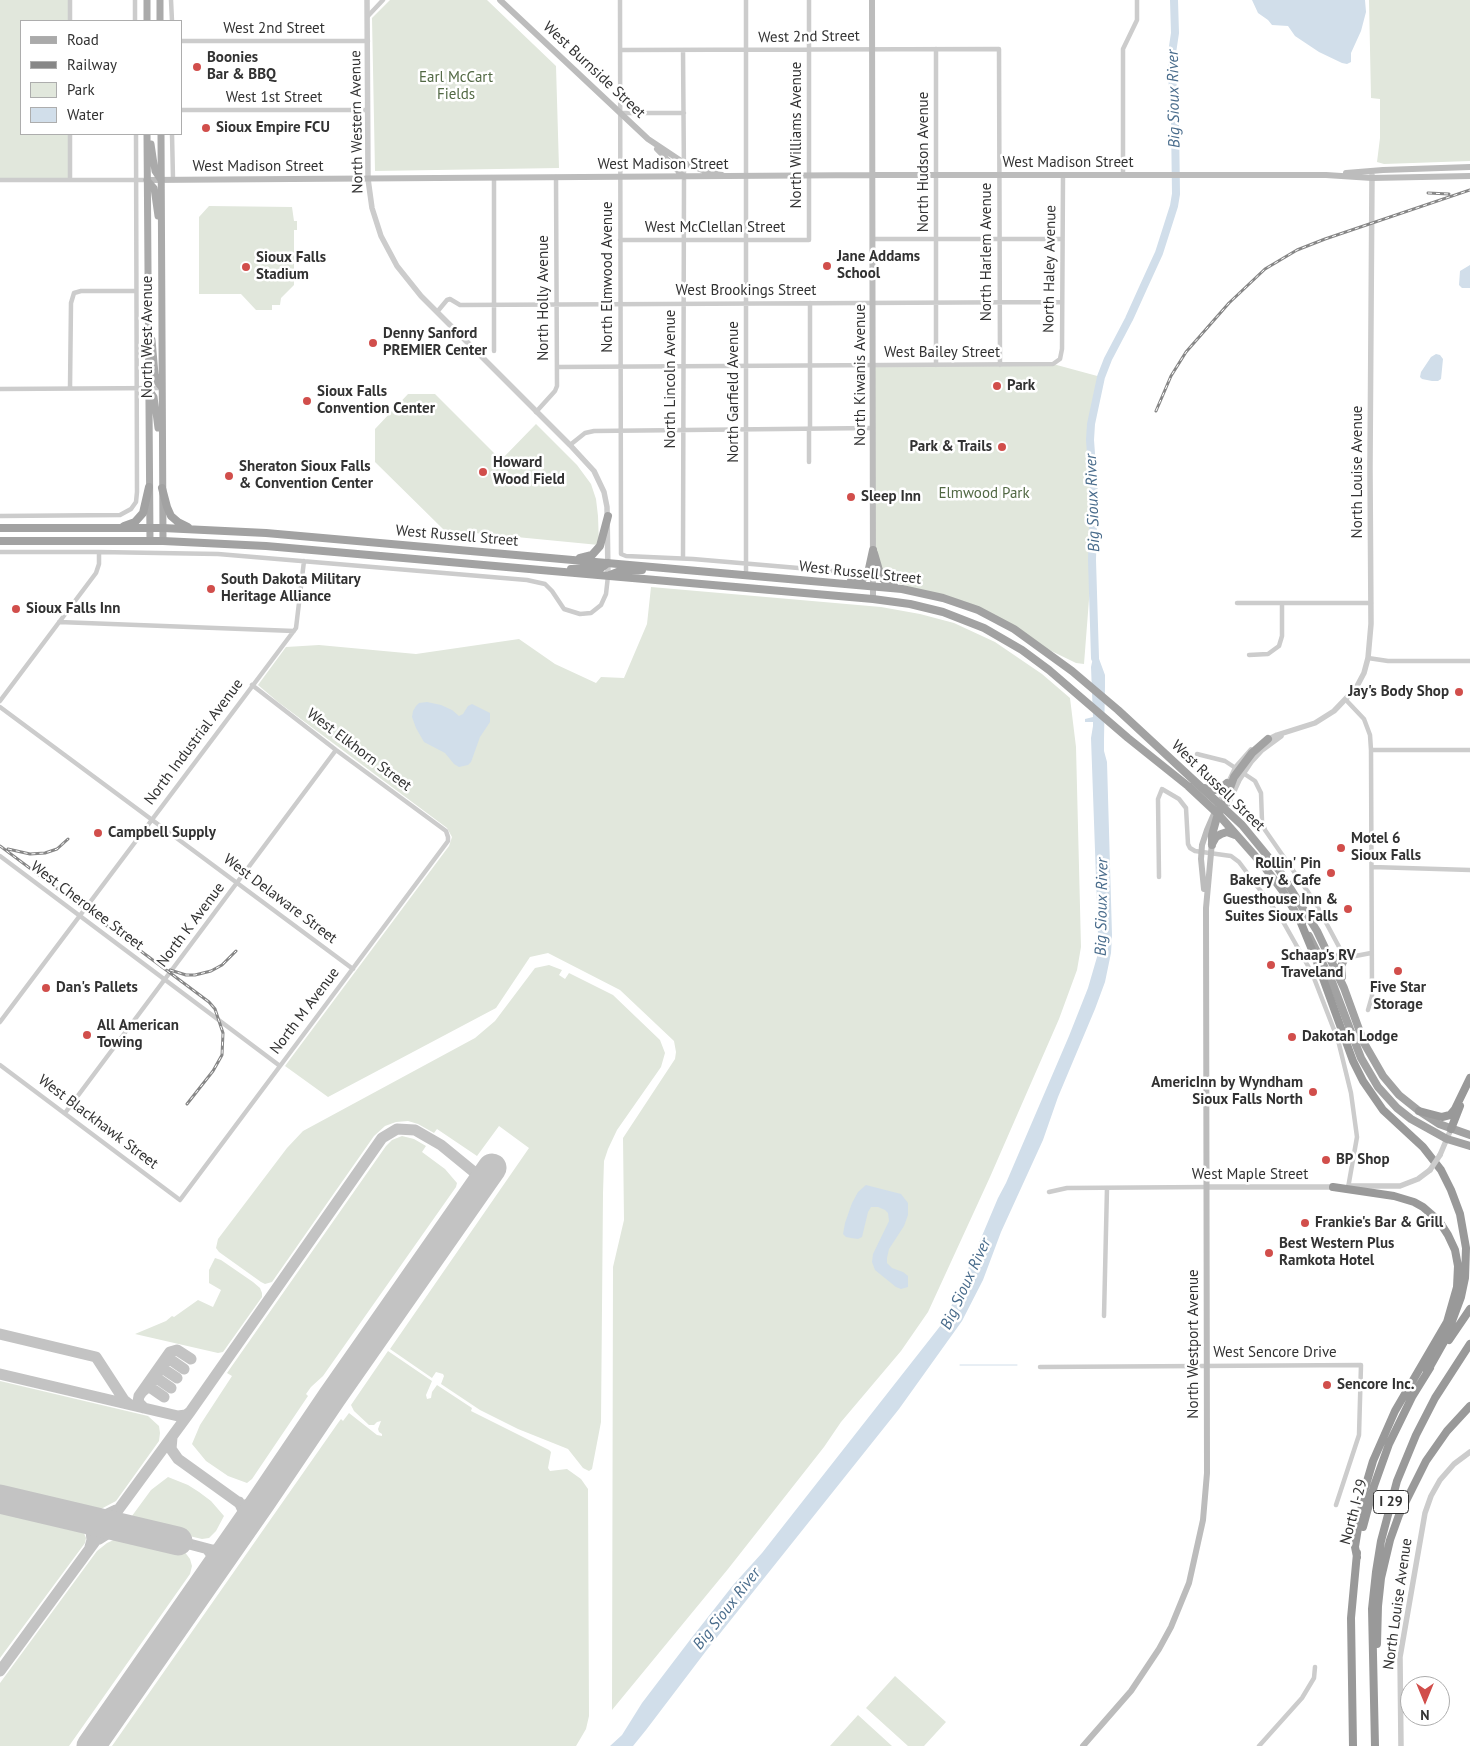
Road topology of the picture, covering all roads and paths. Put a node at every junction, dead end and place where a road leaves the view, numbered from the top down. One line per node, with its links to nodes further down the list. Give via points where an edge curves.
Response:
1 (70, 0): 15 (street)
2 (135, 0): 16 (street)
3 (147, 0): 17 (main road)
4 (160, 0): 18 (main road)
5 (171, 0): 19 (street)
6 (367, 0): 14 (street, North Western Avenue)
7 (383, 0): 14 (street)
8 (500, 0): 31 (main road, West Burnside Street)
9 (620, 0): 26 (street, North Elmwood Avenue)
10 (746, 0): 28 (street, North Garfield Avenue)
11 (809, 0): 22 (street, North Williams Avenue)
12 (872, 0): 23 (main road, North Kiwanis Avenue)
13 (1137, 0): 45 (street, via 1137,20 1123,50)
14 (368, 16): 21 (street, North Western Avenue)
15 (70, 20)
16 (135, 20)
17 (147, 20)
18 (160, 20)
19 (172, 20)
20 (182, 41): 21 (street, West 2nd Street)
21 (368, 41): 30 (street, North Western Avenue)
22 (809, 49): 23 (street, West 2nd Street); 28 (street, West 2nd Street); 46 (street, North Williams Avenue)
23 (872, 49): 24 (street, West 2nd Street); 47 (main road, North Kiwanis Avenue)
24 (936, 49): 25 (street, West 2nd Street); 48 (street, North Hudson Avenue)
25 (999, 49): 43 (street, North Harlem Avenue)
26 (620, 50): 27 (street, West 2nd Street); 31 (street, North Elmwood Avenue)
27 (683, 50): 28 (street, West 2nd Street); 32 (street, North Lincoln Avenue)
28 (746, 51): 54 (street, North Garfield Avenue)
29 (182, 110): 30 (street, West 1st Street)
30 (367, 110): 57 (street, North Western Avenue)
31 (620, 113): 32 (street); 39 (main road, West Burnside Street); 51 (street, North Elmwood Avenue)
32 (684, 113): 40 (street, North Lincoln Avenue)
33 (70, 135): 59 (street)
34 (136, 135): 60 (street, North West Avenue)
35 (147, 135): 62 (main road, via 155,171)
36 (147, 135): 61 (main road, North West Avenue)
37 (161, 135): 62 (main road, North West Avenue)
38 (172, 135): 56 (street)
39 (648, 139): 40 (main road, West Burnside Street); 52 (main road, West Burnside Street)
40 (684, 163): 52 (street, North Lincoln Avenue); 53 (main road, West Burnside Street)
41 (1470, 168): 42 (main road, West Madison Street)
42 (1372, 174): 45 (main road, West Madison Street); 49 (main road, West Madison Street); 139 (street, North Louise Avenue)
43 (999, 175): 44 (main road, West Madison Street); 48 (main road, West Madison Street); 66 (street, North Harlem Avenue)
44 (1063, 175): 45 (main road, West Madison Street); 67 (street, North Haley Avenue)
45 (1123, 175)
46 (810, 176): 47 (main road, West Madison Street); 54 (main road, West Madison Street); 70 (street, North Williams Avenue)
47 (872, 176): 48 (main road, West Madison Street); 64 (main road, North Kiwanis Avenue)
48 (936, 176): 65 (street, North Hudson Avenue)
49 (1470, 176)
50 (556, 177): 51 (main road, West Madison Street); 55 (main road, West Madison Street); 78 (street, North Holly Avenue)
51 (620, 177): 52 (main road, West Madison Street); 68 (street, North Elmwood Avenue)
52 (684, 177): 53 (main road, West Madison Street); 71 (street, North Lincoln Avenue)
53 (736, 177): 54 (main road, West Madison Street)
54 (746, 177): 69 (street, North Garfield Avenue)
55 (494, 178): 57 (main road, West Madison Street); 82 (street)
56 (173, 179): 57 (main road, West Madison Street); 62 (main road, West Madison Street)
57 (368, 179): 83 (street, North Western Avenue, via 375,217 390,255)
58 (0, 180): 59 (street, West Madison Street)
59 (70, 180): 60 (street, West Madison Street)
60 (136, 180): 61 (street, West Madison Street); 72 (street, North West Avenue)
61 (148, 180): 62 (main road, West Madison Street); 63 (main road, via 154,188); 84 (main road, North West Avenue)
62 (162, 180): 63 (main road, North West Avenue)
63 (162, 228): 98 (main road, North West Avenue)
64 (873, 239): 65 (street); 77 (main road, North Kiwanis Avenue)
65 (936, 239): 66 (street); 73 (street, North Hudson Avenue)
66 (1000, 239): 67 (street); 74 (street, North Harlem Avenue)
67 (1062, 239): 75 (street, North Haley Avenue)
68 (620, 240): 71 (street, West McClellan Street); 79 (street, North Elmwood Avenue)
69 (746, 240): 70 (street, West McClellan Street); 71 (street, West McClellan Street); 81 (street, North Garfield Avenue)
70 (809, 240)
71 (684, 241): 80 (street, North Lincoln Avenue)
72 (136, 291): 95 (street, via 74,293); 96 (street, North West Avenue)
73 (936, 302): 74 (street, West Brookings Street); 77 (street, West Brookings Street); 88 (street, North Hudson Avenue)
74 (999, 302): 75 (street, West Brookings Street); 89 (street, North Harlem Avenue)
75 (1062, 302): 86 (street, North Haley Avenue, via 1062,349)
76 (810, 303): 77 (street, West Brookings Street); 81 (street, West Brookings Street); 90 (street)
77 (873, 303): 87 (main road, North Kiwanis Avenue)
78 (557, 304): 79 (street, West Brookings Street); 82 (street, West Brookings Street); 91 (street, North Holly Avenue)
79 (620, 304): 80 (street, West Brookings Street); 92 (street, North Elmwood Avenue)
80 (684, 304): 81 (street, West Brookings Street); 93 (street, North Lincoln Avenue)
81 (747, 304): 94 (street, North Garfield Avenue)
82 (494, 305): 83 (street, West Brookings Street, via 460,305 450,299); 85 (street)
83 (436, 312): 100 (street, North Western Avenue)
84 (148, 315): 97 (main road, North West Avenue); 98 (main road, via 155,374)
85 (494, 351)
86 (1057, 362): 89 (street, West Bailey Street, via 1048,365)
87 (874, 365): 88 (street, West Bailey Street); 90 (street, West Bailey Street); 101 (main road, North Kiwanis Avenue)
88 (936, 365): 89 (street, West Bailey Street)
89 (1000, 365)
90 (810, 366): 94 (street, West Bailey Street); 102 (street)
91 (557, 367): 92 (street, West Bailey Street); 100 (street, North Holly Avenue, via 555,391)
92 (621, 367): 93 (street, West Bailey Street); 103 (street, North Elmwood Avenue)
93 (684, 367): 94 (street, West Bailey Street); 104 (street, North Lincoln Avenue)
94 (747, 367): 105 (street, North Garfield Avenue)
95 (70, 388): 96 (street); 99 (street)
96 (137, 388): 97 (street); 111 (street, North West Avenue, via 137,492 131,509 114,516)
97 (148, 388): 98 (street); 106 (main road, via 154,397); 109 (main road, North West Avenue)
98 (162, 388): 106 (main road, North West Avenue)
99 (0, 389)
100 (536, 412): 107 (street, North Western Avenue)
101 (873, 428): 102 (street); 121 (main road, North Kiwanis Avenue)
102 (810, 429): 105 (street); 108 (street)
103 (621, 430): 104 (street); 107 (street, via 588,432); 124 (street, North Elmwood Avenue)
104 (683, 430): 105 (street); 126 (street, North Lincoln Avenue)
105 (746, 430): 129 (street, North Garfield Avenue)
106 (162, 440): 110 (main road, North West Avenue)
107 (570, 445): 112 (street, North Western Avenue, via 598,478)
108 (809, 462)
109 (149, 488): 113 (highway, via 145,509 135,522 124,526); 115 (main road, North West Avenue)
110 (162, 488): 116 (main road, North West Avenue); 117 (highway, via 171,516 182,524)
111 (0, 516)
112 (608, 516): 125 (highway, via 603,540 596,552 584,558); 128 (street, North Western Avenue)
113 (97, 527): 114 (highway, West Russell Street); 115 (highway, West Russell Street)
114 (0, 528)
115 (149, 528): 116 (highway, West Russell Street); 119 (main road, North West Avenue)
116 (162, 528): 117 (highway, West Russell Street); 120 (main road, North West Avenue)
117 (200, 529): 125 (highway, West Russell Street)
118 (0, 541): 119 (highway, West Russell Street)
119 (150, 541): 120 (highway, West Russell Street)
120 (163, 541): 131 (highway, West Russell Street, via 266,546)
121 (873, 550): 135 (highway, via 870,569 863,579); 136 (main road, North Kiwanis Avenue); 137 (highway, via 884,580)
122 (0, 552): 123 (street)
123 (99, 552): 127 (street, via 218,554); 142 (street, via 96,573)
124 (621, 554): 126 (street, West Russell Street)
125 (556, 558): 128 (highway, West Russell Street)
126 (683, 558): 129 (street, West Russell Street)
127 (304, 561): 134 (street, via 539,582 548,587 564,609 580,614 591,613 601,605); 143 (street, North Industrial Avenue)
128 (608, 563): 130 (highway, West Russell Street); 131 (highway, via 597,568); 134 (street, North Western Avenue)
129 (746, 563): 132 (street, West Russell Street); 133 (street, North Garfield Avenue)
130 (669, 568): 133 (highway, West Russell Street); 134 (highway, via 620,571)
131 (536, 570): 134 (highway, West Russell Street)
132 (845, 572)
133 (746, 575): 135 (highway, West Russell Street)
134 (608, 576): 138 (highway, West Russell Street)
135 (823, 582): 136 (highway, West Russell Street)
136 (873, 586): 137 (highway, West Russell Street); 138 (main road, North Kiwanis Avenue)
137 (910, 590): 158 (highway, West Russell Street, via 955,601 1027,637 1072,670)
138 (873, 599): 161 (highway, West Russell Street, via 950,614 984,628 1022,650 1182,780)
139 (1371, 602): 141 (street); 145 (street, North Louise Avenue)
140 (1237, 603): 141 (street)
141 (1282, 603): 144 (street, via 1279,646 1268,654)
142 (59, 622): 143 (street); 149 (street)
143 (294, 631): 147 (street, North Industrial Avenue)
144 (1249, 655)
145 (1368, 658): 146 (street); 148 (street, North Louise Avenue, via 1360,681)
146 (1470, 661)
147 (252, 685): 153 (street, West Elkhorn Street); 162 (street, North Industrial Avenue)
148 (1346, 700): 151 (street, North Louise Avenue, via 1322,720); 154 (street, via 1364,719)
149 (0, 701)
150 (0, 707): 162 (street, West Delaware Street)
151 (1289, 731): 152 (street, North Louise Avenue); 157 (street, North Louise Avenue)
152 (1268, 739): 157 (highway)
153 (336, 750): 163 (street, West Elkhorn Street, via 446,831); 171 (street, North K Avenue)
154 (1371, 750): 155 (street); 168 (street)
155 (1470, 750)
156 (1197, 754): 157 (street, West Russell Street, via 1225,761)
157 (1239, 770): 159 (street, North Louise Avenue); 160 (highway); 177 (street, West Russell Street, via 1252,778 1259,788 1265,830 1315,902)
158 (1197, 782): 159 (highway, via 1212,790); 160 (highway, West Russell Street)
159 (1227, 784): 160 (street, North Louise Avenue)
160 (1222, 806): 161 (highway); 175 (highway, West Russell Street, via 1279,870)
161 (1218, 814): 164 (highway, West Russell Street); 165 (highway); 166 (main road, North Westport Avenue, via 1204,838)
162 (152, 819): 171 (street, West Delaware Street); 173 (street, North Industrial Avenue)
163 (448, 837): 178 (street, North M Avenue)
164 (1239, 837): 165 (highway, via 1224,833 1216,837); 174 (highway, West Russell Street, via 1274,880)
165 (1211, 849): 166 (street); 172 (main road, North Westport Avenue); 195 (street, via 1240,862 1292,935 1319,989 1338,1040 1356,1125)
166 (1202, 852): 170 (street, via 1188,846 1184,804 1162,789 1158,799); 172 (main road, North Westport Avenue)
167 (0, 856): 173 (street, West Cherokee Street)
168 (1372, 867): 169 (street); 176 (street)
169 (1470, 870)
170 (1159, 876)
171 (238, 883): 178 (street, West Delaware Street); 179 (street, North K Avenue)
172 (1206, 908): 192 (main road, North Westport Avenue)
173 (80, 916): 179 (street, West Cherokee Street); 182 (street, North Industrial Avenue)
174 (1299, 918): 190 (highway, West Russell Street, via 1324,964 1356,1048 1372,1079 1404,1114); 203 (highway, via 1363,1081 1384,1110 1423,1147 1441,1170 1460,1214 1466,1248 1463,1289 1451,1326)
175 (1328, 953): 177 (highway); 180 (highway, West Russell Street)
176 (1371, 953): 177 (street); 181 (street, via 1372,996)
177 (1345, 958): 180 (highway, via 1341,970)
178 (353, 969): 184 (street, North M Avenue)
179 (165, 980): 184 (street, West Cherokee Street); 187 (street, North K Avenue)
180 (1344, 988): 186 (highway, West Russell Street, via 1374,1063 1390,1085)
181 (1368, 1010)
182 (0, 1022)
183 (0, 1065): 187 (street, West Blackhawk Street)
184 (280, 1066): 197 (street, North M Avenue)
185 (1470, 1080): 186 (highway, via 1450,1115 1442,1117); 188 (highway)
186 (1419, 1111): 188 (highway, West Russell Street)
187 (65, 1113): 197 (street, West Blackhawk Street)
188 (1451, 1129): 189 (highway, West Russell Street); 190 (street)
189 (1470, 1135)
190 (1447, 1139): 191 (highway, West Russell Street); 195 (street, bridge, via 1430,1170 1418,1179 1400,1186)
191 (1470, 1146)
192 (1207, 1187): 193 (street, West Maple Street); 194 (street, West Maple Street); 201 (main road, North Westport Avenue)
193 (1332, 1187): 195 (highway)
194 (1107, 1188): 196 (street, West Maple Street, via 1067,1188); 199 (street)
195 (1348, 1188): 207 (highway, via 1394,1196 1427,1210 1448,1235 1458,1274 1455,1297 1446,1322 1395,1410 1373,1461 1358,1528)
196 (1049, 1192)
197 (180, 1200)
198 (1470, 1309): 203 (highway, North I-29 / I 29)
199 (1104, 1316)
200 (1470, 1344): 209 (highway, I 29, via 1427,1414 1393,1494 1374,1587)
201 (1206, 1366): 202 (street, West Sencore Drive); 206 (street, West Sencore Drive, via 1361,1365 1359,1434); 210 (main road, North Westport Avenue, via 1206,1498 1189,1583 1171,1626 1146,1671)
202 (1040, 1367)
203 (1427, 1372): 207 (highway, North I-29 / I 29, via 1404,1412 1384,1458 1366,1513)
204 (1470, 1406): 209 (highway, via 1426,1461 1395,1526 1381,1578)
205 (1470, 1452): 214 (street, North Louise Avenue, via 1440,1480 1425,1513 1400,1657)
206 (1336, 1505)
207 (1357, 1557): 212 (highway, North I-29 / I 29, via 1351,1618)
208 (1315, 1667): 211 (street, via 1314,1678 1302,1698)
209 (1373, 1678): 213 (highway, I 29)
210 (1083, 1746)
211 (1259, 1746)
212 (1353, 1746)
213 (1375, 1746)
214 (1401, 1746)

